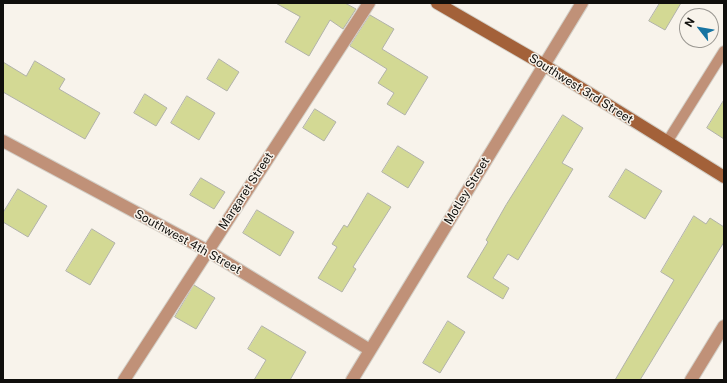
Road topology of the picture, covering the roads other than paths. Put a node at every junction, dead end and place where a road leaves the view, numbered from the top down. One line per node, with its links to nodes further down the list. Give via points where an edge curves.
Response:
1 (368, 3): 9 (street, Margaret Street)
2 (437, 3): 5 (street, Southwest 3rd Street)
3 (582, 3): 5 (street, Motley Street)
4 (724, 51): 7 (lane)
5 (544, 65): 7 (street, Southwest 3rd Street); 11 (street, Motley Street)
6 (3, 141): 9 (street, Southwest 4th Street)
7 (667, 142): 8 (street, Southwest 3rd Street)
8 (724, 177)
9 (208, 251): 11 (street, Southwest 4th Street); 12 (street, Margaret Street)
10 (724, 326): 14 (street)
11 (370, 350): 13 (street, Motley Street)
12 (124, 380)
13 (352, 380)
14 (691, 380)

